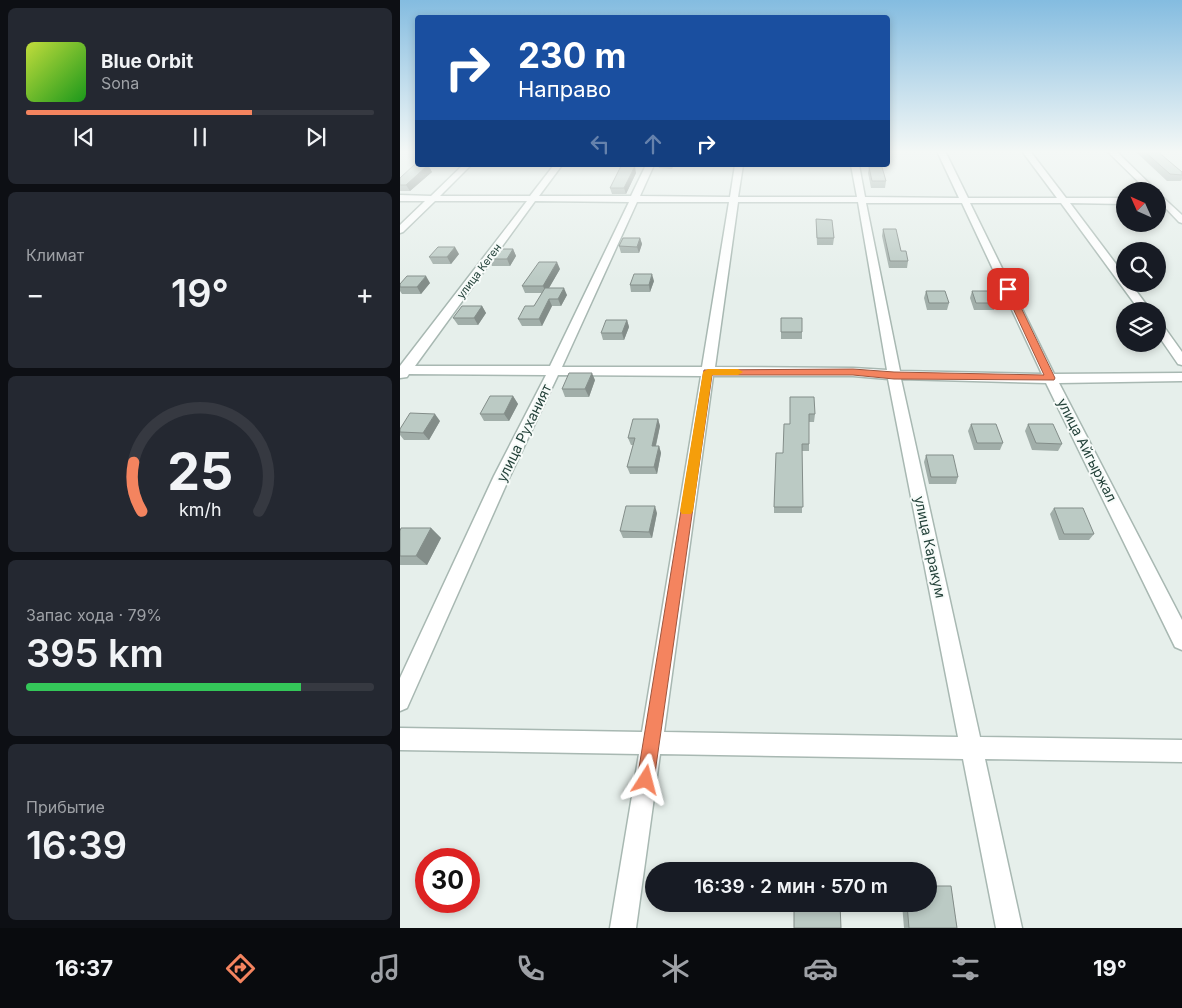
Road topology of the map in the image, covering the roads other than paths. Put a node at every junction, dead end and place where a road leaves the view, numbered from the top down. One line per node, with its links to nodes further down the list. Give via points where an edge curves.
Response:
1 (438, 194): 10 (street)
2 (535, 194): 8 (street, улица Кеген)
3 (638, 194): 11 (street, улица Руханият)
4 (735, 194): 12 (street)
5 (860, 194): 13 (street, улица Каракум)
6 (963, 194): 14 (street, улица Айгыржал)
7 (1060, 194): 15 (street)
8 (533, 197): 10 (street); 11 (street); 24 (street, улица Кеген)
9 (400, 198): 10 (street)
10 (434, 198): 19 (street)
11 (636, 198): 12 (street); 23 (street, улица Руханият)
12 (734, 199): 13 (street); 25 (street)
13 (861, 200): 14 (street); 26 (street, улица Каракум)
14 (966, 200): 15 (street); 28 (street, улица Айгыржал)
15 (1065, 200): 16 (street); 20 (street)
16 (1116, 201)
17 (1166, 203): 18 (street)
18 (1182, 220)
19 (400, 230)
20 (1116, 271)
21 (1166, 338): 22 (street)
22 (1182, 361)
23 (556, 369): 24 (street); 25 (street); 30 (street, улица Руханият, via 502,476)
24 (402, 372)
25 (708, 372): 26 (street); 32 (street)
26 (894, 375): 28 (street); 33 (street, улица Каракум)
27 (1182, 377): 28 (street)
28 (1050, 378): 29 (street, улица Айгыржал)
29 (1182, 640)
30 (400, 702)
31 (400, 739): 32 (street)
32 (651, 743): 33 (street); 35 (street)
33 (972, 748): 34 (street); 36 (street, улица Каракум)
34 (1182, 751)
35 (624, 928)
36 (1009, 928)

